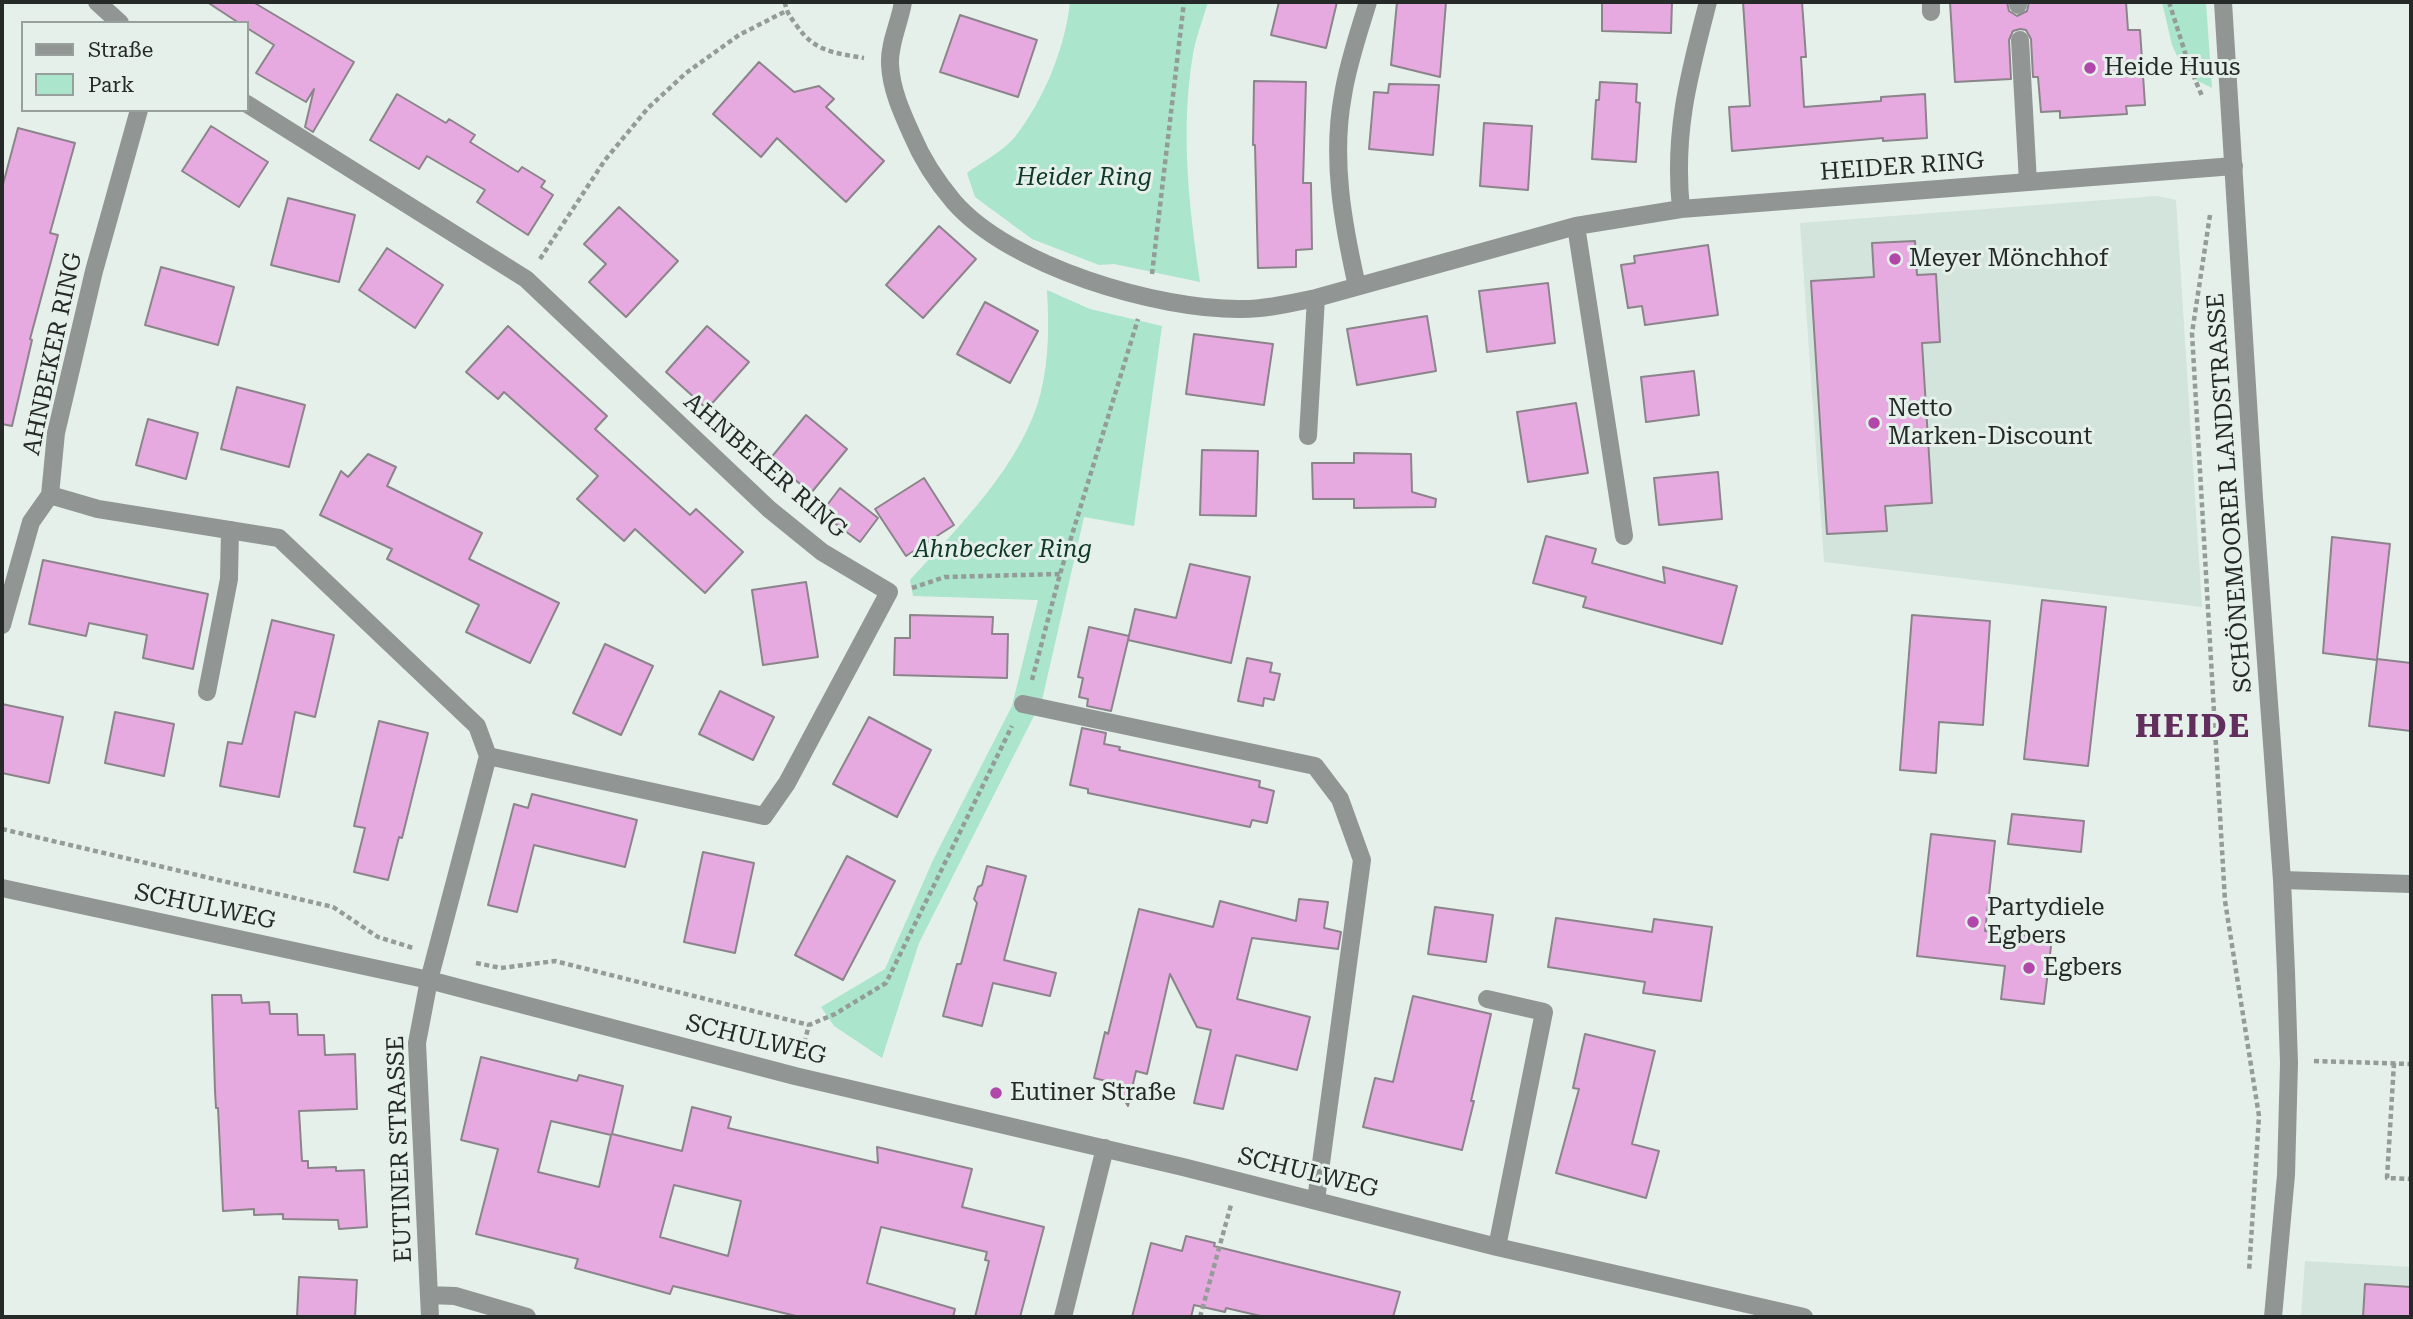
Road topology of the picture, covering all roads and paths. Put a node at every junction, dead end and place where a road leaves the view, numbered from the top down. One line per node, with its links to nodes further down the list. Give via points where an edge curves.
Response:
1 (97, 2): 10 (street)
2 (785, 2): 9 (path)
3 (903, 2): 12 (street, HEIDER RING)
4 (1184, 2): 23 (path, via 1154,265)
5 (1368, 2): 22 (street, via 1342,95 1339,127 1342,218)
6 (1708, 2): 18 (street, via 1686,81 1680,126)
7 (2169, 2): 13 (path)
8 (2223, 2): 16 (street, SCHÖNEMOORER LANDSTRASSE)
9 (786, 11): 12 (path, via 806,40 831,53); 21 (path, via 739,35 686,73 648,108 604,160)
10 (118, 21)
11 (2020, 40): 17 (street)
12 (890, 61): 23 (street, HEIDER RING, via 896,96 916,145 955,203 1003,241 1055,268)
13 (2206, 103)
14 (248, 104): 21 (street, AHNBEKER RING)
15 (138, 112): 26 (street, AHNBEKER RING, via 56,433)
16 (2234, 166): 17 (street, HEIDER RING); 36 (street, SCHÖNEMOORER LANDSTRASSE)
17 (2028, 182): 18 (street, HEIDER RING)
18 (1681, 209): 20 (street, HEIDER RING)
19 (2213, 209): 52 (path, via 2192,333 2225,901 2259,1116)
20 (1576, 226): 22 (street, HEIDER RING); 28 (street)
21 (526, 279): 30 (street, AHNBEKER RING, via 769,509 822,552)
22 (1357, 286): 24 (street, HEIDER RING)
23 (1145, 297): 24 (street, HEIDER RING, via 1242,309); 29 (path)
24 (1316, 298): 25 (street)
25 (1308, 436)
26 (50, 495): 27 (street, via 98,509); 31 (street, via 31,522)
27 (230, 530): 32 (street, via 229,579); 34 (street, via 279,538 477,726)
28 (1624, 536)
29 (1060, 574): 30 (path, via 945,577); 33 (path)
30 (889, 593): 34 (street, via 788,783 764,816)
31 (2, 625)
32 (207, 692)
33 (1023, 704): 42 (path, via 886,983); 50 (street, via 1315,766 1339,799 1362,860)
34 (488, 755): 39 (street)
35 (2, 829): 39 (path, via 333,907 379,937)
36 (2282, 880): 37 (street); 43 (street, SCHÖNEMOORER LANDSTRASSE)
37 (2411, 884)
38 (2, 888): 40 (street, SCHULWEG)
39 (436, 955): 40 (street); 42 (path, via 501,968 555,961)
40 (429, 981): 46 (street, SCHULWEG); 53 (street, EUTINER STRASSE, via 417,1043)
41 (1487, 999): 51 (street, via 1544,1012)
42 (809, 1025): 46 (path)
43 (2289, 1063): 44 (path); 59 (street, SCHÖNEMOORER LANDSTRASSE, via 2286,1175)
44 (2394, 1063): 45 (path); 48 (path, via 2387,1178)
45 (2411, 1064)
46 (795, 1076): 47 (street, SCHULWEG)
47 (1105, 1148): 49 (street, SCHULWEG); 56 (street)
48 (2411, 1179)
49 (1235, 1180): 50 (street, SCHULWEG); 57 (path)
50 (1316, 1200): 51 (street, SCHULWEG)
51 (1497, 1247): 58 (street, SCHULWEG)
52 (2249, 1275)
53 (429, 1295): 54 (street, EUTINER STRASSE); 55 (street, via 455,1296)
54 (430, 1317)
55 (527, 1317)
56 (1063, 1317)
57 (1200, 1317)
58 (1804, 1317)
59 (2273, 1317)

